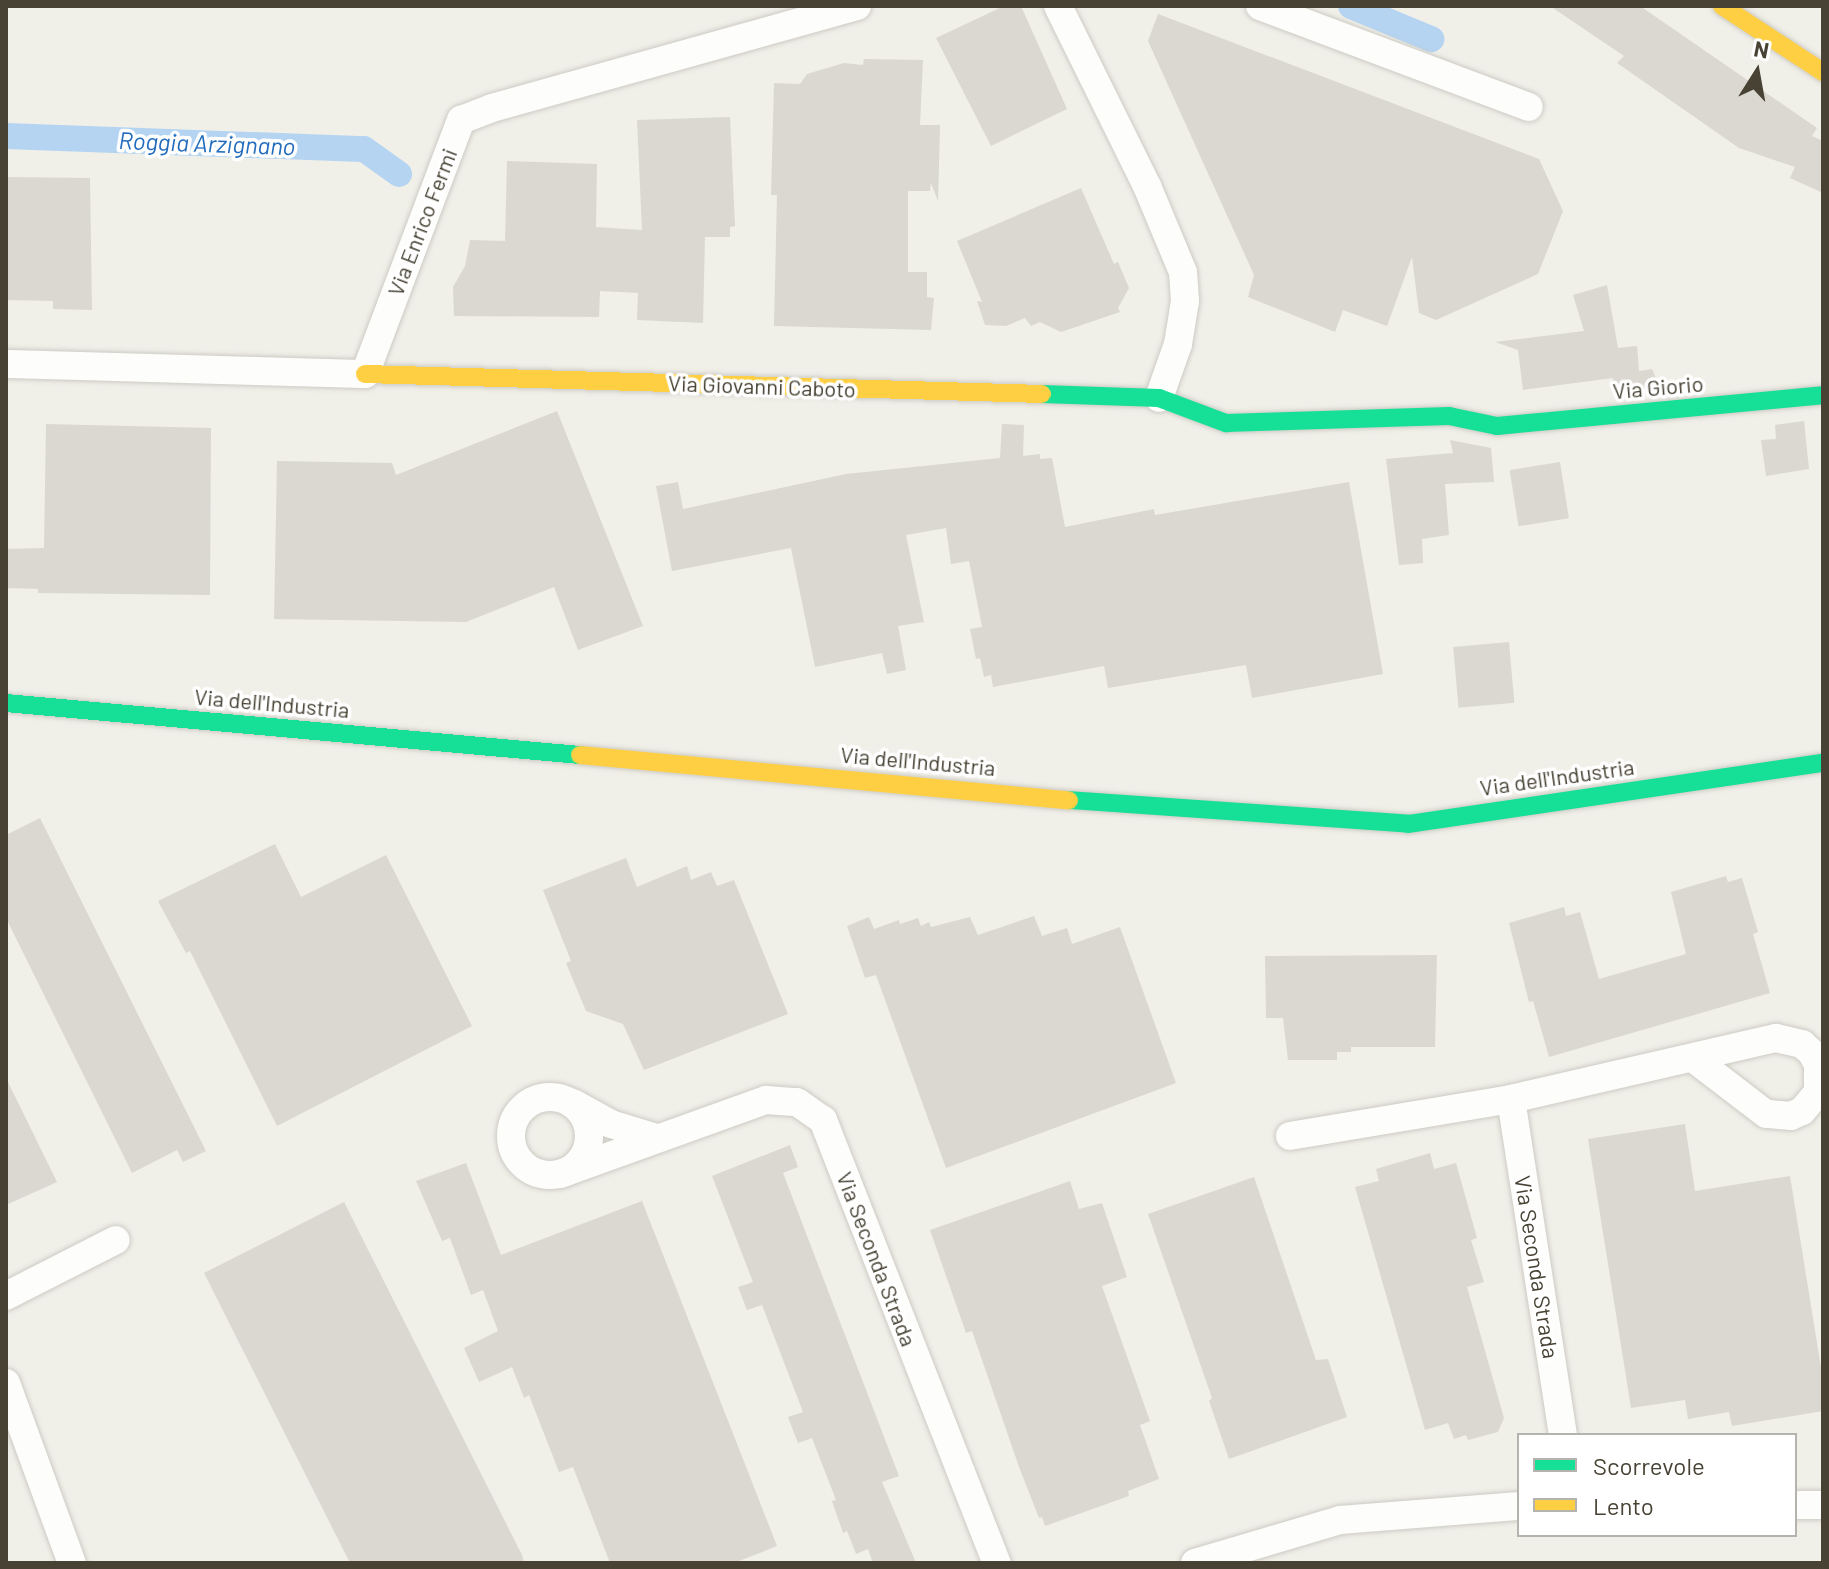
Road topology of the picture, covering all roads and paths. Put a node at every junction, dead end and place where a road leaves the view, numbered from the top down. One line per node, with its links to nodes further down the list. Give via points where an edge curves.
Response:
1 (857, 6): 8 (street, Via Enrico Fermi, via 461,120)
2 (1058, 6): 10 (street, via 1183,272 1185,301 1178,344)
3 (1260, 6): 6 (street)
4 (1722, 6): 5 (main road)
5 (1823, 72)
6 (1529, 107)
7 (6, 364): 8 (street)
8 (365, 374): 10 (main road, Via Giovanni Caboto)
9 (1823, 395): 11 (main road, Via Giorio)
10 (1159, 398): 11 (main road, Via Giovanni Caboto, via 1226,423 1449,416)
11 (1497, 426)
12 (6, 703): 13 (main road, Via dell'Industria, via 1085,801 1408,824)
13 (1823, 763)
14 (1694, 1059): 15 (street)
15 (1511, 1099): 17 (street); 23 (street, Via Seconda Strada)
16 (571, 1102): 18 (street, via 611,1124); 19 (street, via 588,1123 589,1137 581,1161); 19 (street, via 558,1097 532,1101 521,1109 510,1132 524,1166 535,1173)
17 (1290, 1136)
18 (656, 1138): 19 (street, Via Seconda Strada); 28 (street, Via Seconda Strada, via 766,1100 797,1102 823,1120)
19 (560, 1174)
20 (116, 1240): 21 (street)
21 (6, 1296)
22 (6, 1383): 27 (street)
23 (1563, 1433)
24 (1797, 1505): 25 (street)
25 (1823, 1505)
26 (1517, 1506): 29 (street, via 1340,1520)
27 (72, 1563)
28 (997, 1563)
29 (1195, 1563)

